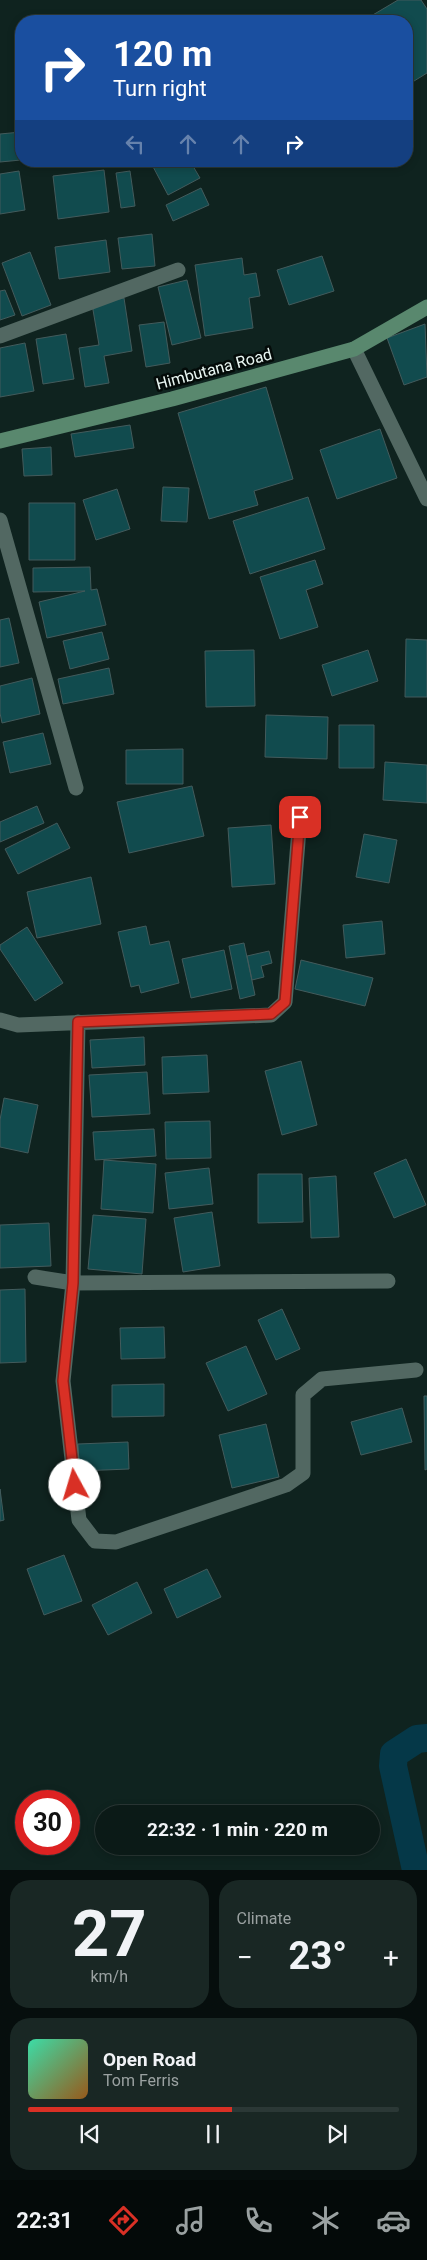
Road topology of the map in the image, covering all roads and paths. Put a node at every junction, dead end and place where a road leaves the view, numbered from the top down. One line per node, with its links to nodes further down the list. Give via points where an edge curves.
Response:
1 (178, 270): 3 (street)
2 (427, 306): 4 (street, Himbutana Road)
3 (0, 336)
4 (354, 349): 5 (street, Himbutana Road, via 172,399); 6 (street)
5 (0, 441)
6 (427, 499)
7 (0, 520): 8 (street)
8 (76, 788)
9 (300, 817): 11 (street, via 285,1002 271,1014)
10 (0, 1020): 11 (street, via 18,1025)
11 (78, 1022): 14 (street)
12 (35, 1277): 14 (street)
13 (388, 1280): 14 (street)
14 (73, 1283): 15 (street, via 63,1381 79,1520 95,1541 116,1542 286,1485 303,1472 302,1395 322,1379)
15 (416, 1370)

